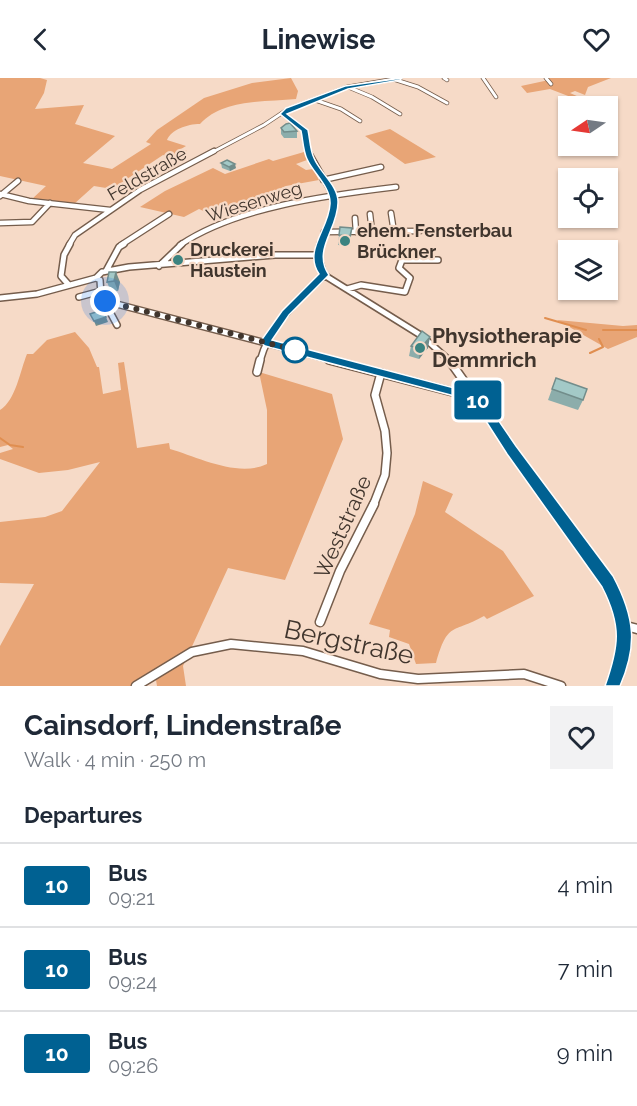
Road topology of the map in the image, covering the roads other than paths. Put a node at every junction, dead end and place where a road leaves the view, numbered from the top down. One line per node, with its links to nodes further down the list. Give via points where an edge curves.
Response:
1 (400, 78): 4 (street, Feldstraße)
2 (483, 78): 7 (street)
3 (546, 78): 5 (street)
4 (393, 79): 6 (street, Feldstraße); 9 (street)
5 (551, 84)
6 (347, 87): 8 (street, Feldstraße); 11 (street)
7 (496, 97)
8 (314, 100): 10 (street, Feldstraße); 12 (street, via 341,109)
9 (447, 103)
10 (283, 114): 14 (street, via 304,130 310,158); 20 (street, Feldstraße, via 140,190)
11 (400, 114)
12 (360, 122)
13 (381, 167): 14 (street)
14 (323, 180): 18 (street)
15 (18, 181): 17 (street)
16 (396, 187): 18 (street, Wiesenweg)
17 (1, 195): 19 (street)
18 (333, 195): 27 (street, via 334,205); 33 (street, Wiesenweg, via 293,202 212,226 179,245)
19 (50, 203): 20 (street); 25 (street, via 32,222)
20 (111, 211): 37 (street, Feldstraße, via 70,240 61,276)
21 (391, 213): 30 (street)
22 (169, 214): 34 (street, via 119,247)
23 (370, 214): 29 (street)
24 (355, 218): 28 (street)
25 (0, 223)
26 (420, 231): 30 (street)
27 (324, 232): 28 (street); 31 (street)
28 (356, 232): 29 (street)
29 (372, 232): 30 (street)
30 (394, 232)
31 (317, 255): 33 (street, via 270,255); 35 (street)
32 (438, 260): 38 (street, via 402,260 399,268 410,278 405,292 361,285)
33 (159, 266): 34 (street)
34 (106, 271): 36 (street)
35 (324, 275): 38 (street); 44 (street, via 285,313)
36 (96, 278): 37 (street); 39 (street)
37 (68, 284): 41 (street, via 37,294)
38 (347, 290): 47 (street, via 443,353)
39 (101, 291): 40 (street); 42 (street, via 103,299)
40 (79, 297)
41 (0, 298)
42 (112, 303): 43 (street, via 110,312); 44 (street)
43 (117, 325)
44 (265, 342): 45 (street); 46 (street)
45 (257, 372)
46 (381, 373): 47 (street); 48 (street, Weststraße, via 375,395 385,431 385,475)
47 (477, 398): 49 (street, via 608,582)
48 (320, 622)
49 (626, 626): 50 (street); 53 (street, via 623,660)
50 (637, 629)
51 (136, 686): 52 (street, Bergstraße, via 192,652 231,644 303,651 380,674 418,679 524,674)
52 (561, 686)
53 (614, 686)

